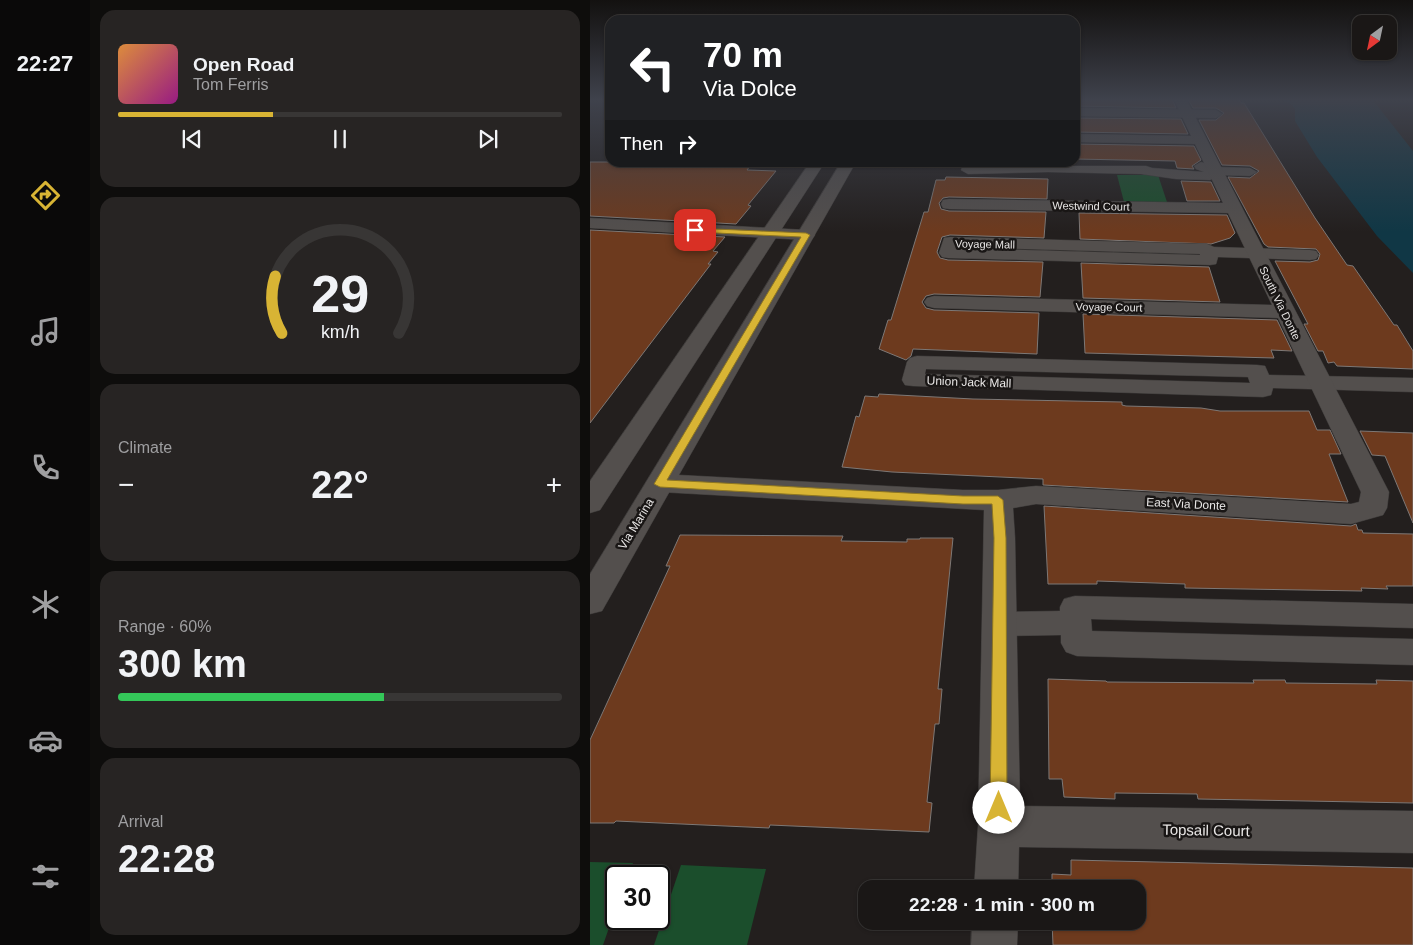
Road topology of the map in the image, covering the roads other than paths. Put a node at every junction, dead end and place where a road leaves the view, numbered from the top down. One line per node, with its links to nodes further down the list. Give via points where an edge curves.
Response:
1 (1202, 143): 5 (street, South Via Donte)
2 (815, 167): 10 (street)
3 (846, 167): 11 (street, Via Marina)
4 (1011, 169): 5 (street, via 1146,170 1210,176)
5 (1216, 171): 6 (street); 8 (street, South Via Donte)
6 (1250, 172)
7 (949, 204): 8 (street, Westwind Court)
8 (1233, 208): 13 (street, South Via Donte)
9 (590, 223): 10 (street)
10 (770, 233): 11 (street); 22 (street)
11 (806, 235): 20 (street, Via Marina)
12 (1208, 252): 12 (street, Voyage Mall, via 1210,260 948,253 950,242 1207,248); 13 (street, Voyage Mall)
13 (1256, 254): 14 (street, Voyage Mall); 16 (street, South Via Donte)
14 (1310, 255)
15 (934, 302): 16 (street, Voyage Court)
16 (1284, 312): 18 (street, South Via Donte)
17 (1260, 381): 17 (street, Union Jack Mall, via 1263,390 913,380 917,362 1257,371); 18 (street, Union Jack Mall)
18 (1320, 382): 19 (street, Union Jack Mall); 23 (street, South Via Donte, via 1375,492)
19 (1413, 385)
20 (660, 484): 21 (street, East Via Donte); 24 (street, Via Marina)
21 (998, 500): 23 (street, East Via Donte, via 1036,495 1351,514); 27 (street)
22 (590, 503)
23 (1373, 508)
24 (590, 602)
25 (1413, 616): 26 (street, via 1075,607)
26 (1076, 623): 27 (street); 28 (street, via 1077,643)
27 (1000, 624): 29 (street)
28 (1413, 652)
29 (998, 826): 30 (street, Topsail Court); 31 (street)
30 (1413, 832)
31 (996, 880)
32 (995, 930): 33 (street)
33 (994, 945)

